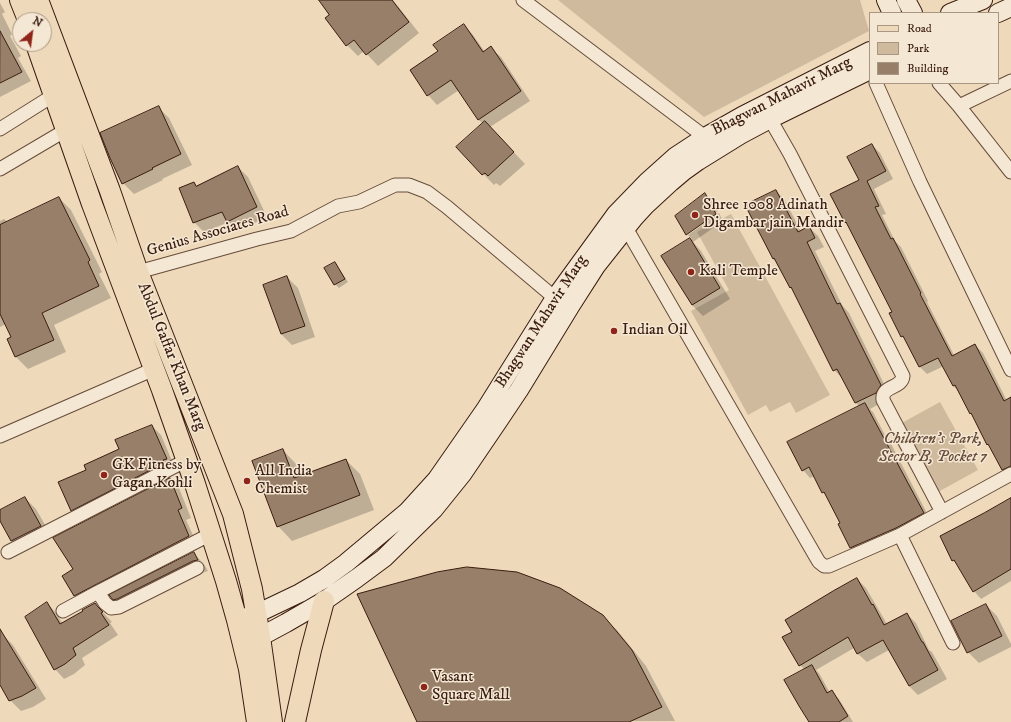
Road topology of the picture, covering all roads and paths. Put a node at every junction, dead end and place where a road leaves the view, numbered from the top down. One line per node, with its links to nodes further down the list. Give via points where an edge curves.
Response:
1 (20, 0): 8 (main road)
2 (38, 0): 28 (main road, Abdul Gaffar Khan Marg)
3 (523, 0): 24 (street)
4 (886, 0): 9 (street)
5 (906, 0): 10 (street)
6 (983, 0): 11 (street)
7 (1011, 7): 12 (street)
8 (25, 12)
9 (892, 12)
10 (912, 12)
11 (953, 12)
12 (999, 13)
13 (39, 52): 19 (main road, Abdul Gaffar Khan Marg)
14 (869, 52): 24 (street, Bhagwan Mahavir Marg)
15 (869, 70): 21 (street, Bhagwan Mahavir Marg)
16 (1011, 81): 20 (street)
17 (876, 84): 31 (street, via 920,182)
18 (940, 84): 20 (street)
19 (54, 95): 22 (street); 23 (main road, Abdul Gaffar Khan Marg)
20 (959, 106): 26 (street)
21 (770, 119): 27 (street, Bhagwan Mahavir Marg, via 716,149 684,171 645,206); 35 (street, via 903,376 901,382 884,392 883,400)
22 (0, 129)
23 (66, 130): 25 (street); 30 (main road, Abdul Gaffar Khan Marg)
24 (705, 137): 29 (street, Bhagwan Mahavir Marg, via 676,156 616,214)
25 (0, 169)
26 (1011, 172)
27 (626, 228): 29 (street, Bhagwan Mahavir Marg, via 596,266); 37 (street, via 819,562 824,566 830,566)
28 (138, 272): 29 (street, Genius Associates Road, via 291,231 338,206 359,202 395,185 409,185 427,192 447,207); 43 (main road, Abdul Gaffar Khan Marg, via 233,514)
29 (563, 301): 41 (street, Bhagwan Mahavir Marg, via 519,390 463,473 434,509 384,558); 43 (street, Bhagwan Mahavir Marg, via 484,410 451,461 407,512 324,579)
30 (154, 369): 32 (street); 33 (main road, Abdul Gaffar Khan Marg)
31 (1011, 370)
32 (0, 436)
33 (187, 460): 36 (main road, Abdul Gaffar Khan Marg); 38 (street)
34 (1011, 474): 35 (street)
35 (942, 512): 37 (street)
36 (211, 534): 40 (street); 44 (main road, Abdul Gaffar Khan Marg)
37 (900, 534): 45 (street)
38 (8, 552)
39 (197, 568): 40 (street, via 119,607 111,608)
40 (98, 592): 42 (street)
41 (324, 601): 44 (street, Bhagwan Mahavir Marg); 48 (main road)
42 (63, 611)
43 (256, 614): 44 (main road, Abdul Gaffar Khan Marg)
44 (246, 632): 46 (main road, Abdul Gaffar Khan Marg, via 248,669); 47 (main road, Abdul Gaffar Khan Marg)
45 (953, 643)
46 (257, 722)
47 (272, 722)
48 (294, 722)

